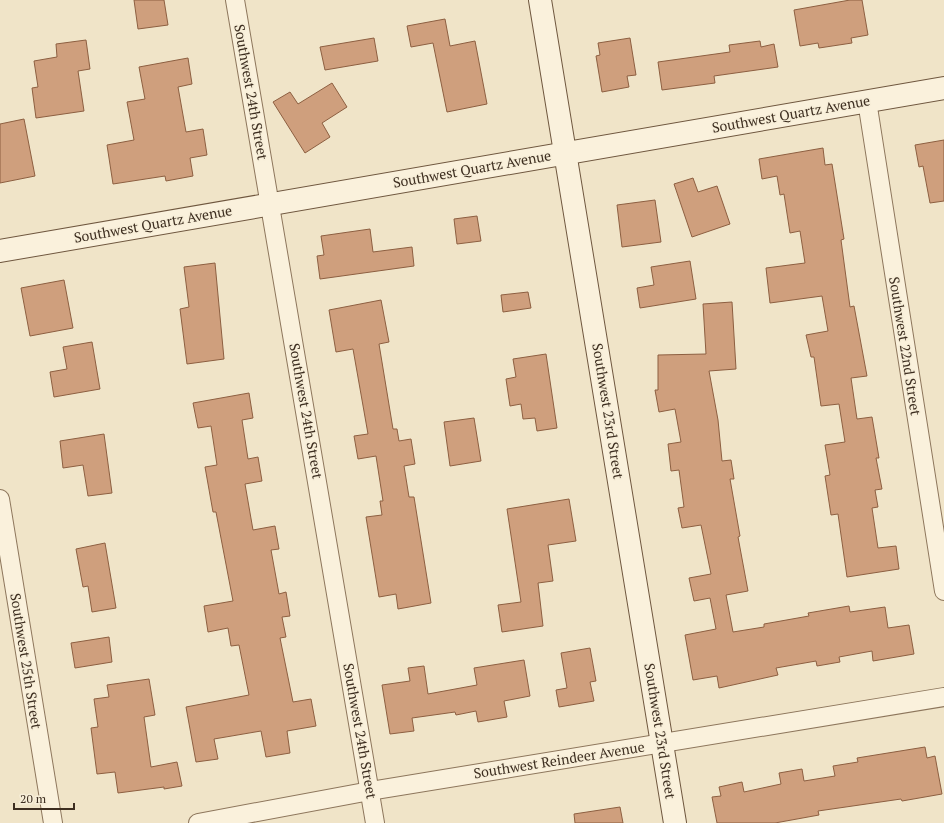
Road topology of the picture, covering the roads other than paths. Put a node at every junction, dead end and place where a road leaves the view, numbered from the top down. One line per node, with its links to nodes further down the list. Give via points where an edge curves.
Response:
1 (236, 0): 6 (street, Southwest 24th Street)
2 (540, 0): 5 (street, Southwest 23rd Street)
3 (944, 88): 4 (street, Southwest Quartz Avenue)
4 (867, 101): 5 (street, Southwest Quartz Avenue); 9 (street, Southwest 22nd Street)
5 (566, 153): 6 (street, Southwest Quartz Avenue); 11 (street, Southwest 23rd Street)
6 (271, 204): 7 (street, Southwest Quartz Avenue); 12 (street, Southwest 24th Street)
7 (0, 251)
8 (0, 499): 13 (street, Southwest 25th Street)
9 (944, 592)
10 (944, 697): 11 (street, Southwest Reindeer Avenue)
11 (662, 744): 12 (street, Southwest Reindeer Avenue); 16 (street, Southwest 23rd Street)
12 (370, 791): 14 (street, Southwest Reindeer Avenue); 15 (street, Southwest 24th Street)
13 (53, 823)
14 (198, 823)
15 (375, 823)
16 (675, 823)

